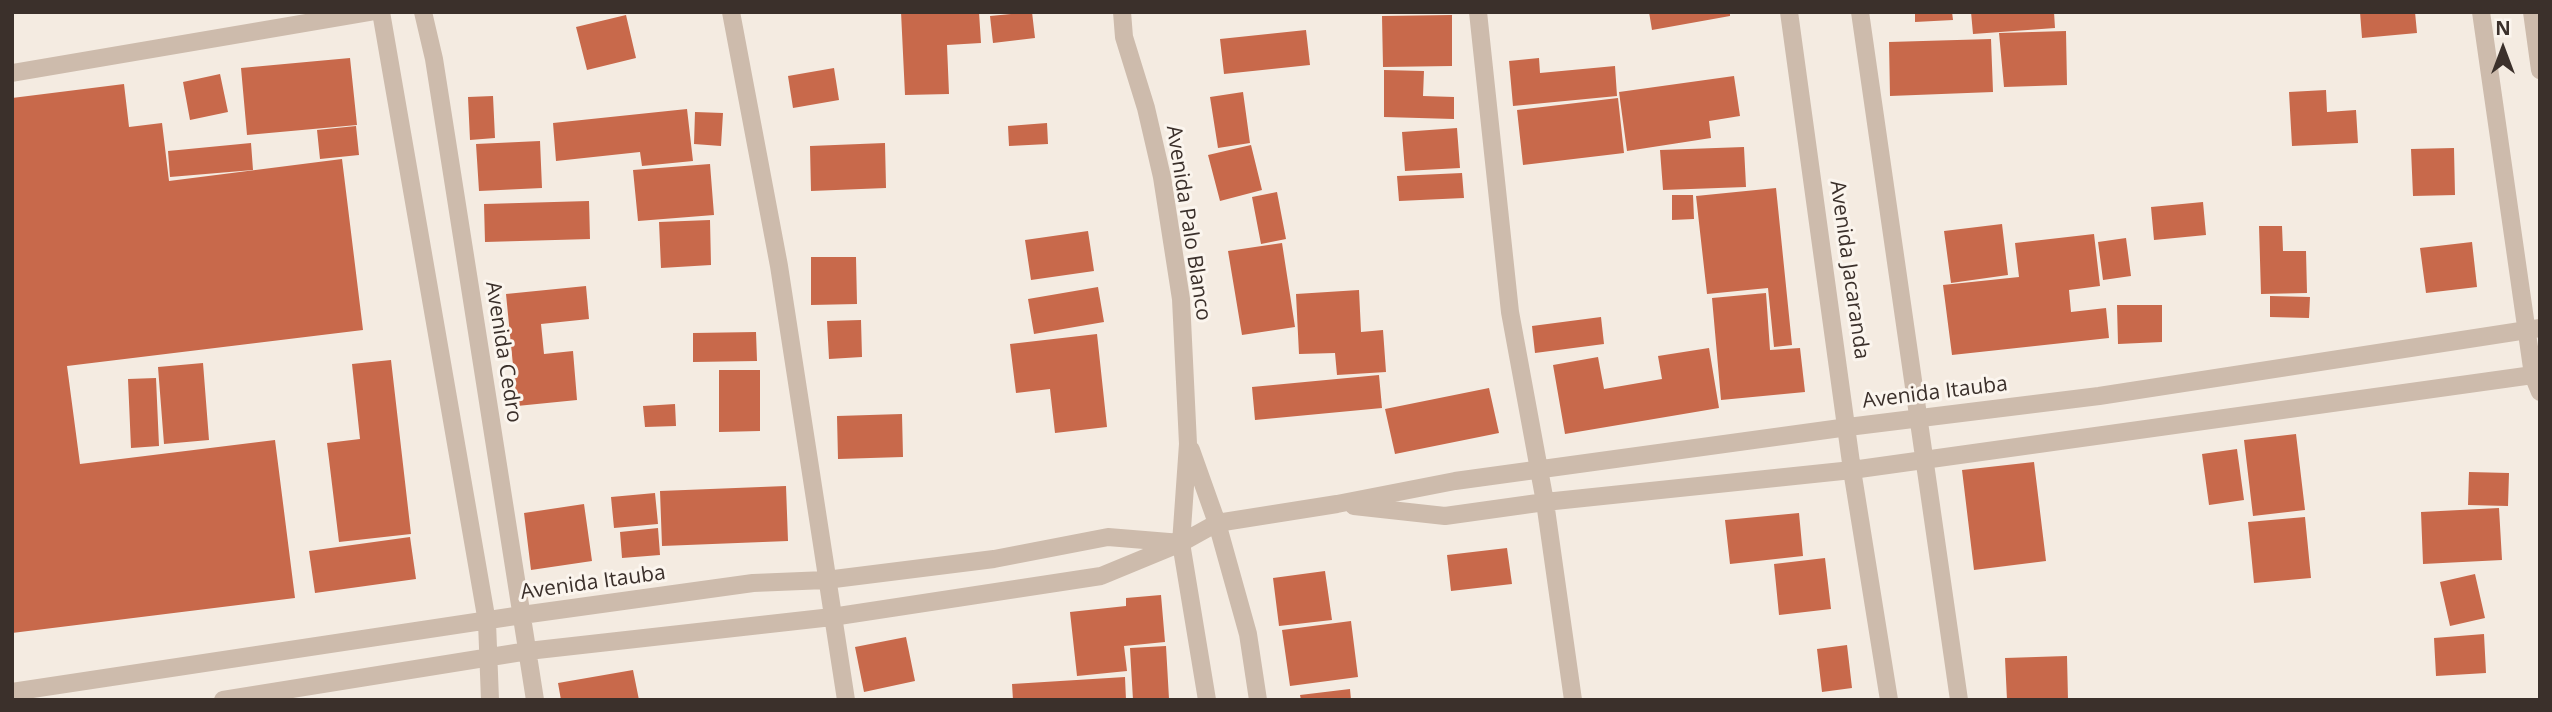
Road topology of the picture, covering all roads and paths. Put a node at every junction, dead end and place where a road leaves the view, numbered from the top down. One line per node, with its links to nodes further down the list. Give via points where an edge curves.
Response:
1 (370, 12): 12 (street)
2 (382, 12): 28 (street)
3 (423, 12): 26 (street, Avenida Cedro)
4 (731, 12): 25 (street, via 779,266)
5 (1122, 12): 17 (street, Avenida Palo Blanco, via 1162,177 1181,299)
6 (1478, 12): 19 (street, via 1510,313)
7 (1789, 12): 16 (street, Avenida Jacaranda)
8 (1860, 12): 15 (street)
9 (2482, 12): 13 (street)
10 (2532, 12): 11 (street)
11 (2540, 69)
12 (12, 74)
13 (2534, 329): 14 (street); 15 (street, Avenida Itauba)
14 (2538, 380): 18 (street, Avenida Itauba)
15 (1920, 419): 16 (street, Avenida Itauba); 18 (street)
16 (1848, 427): 19 (street, Avenida Itauba); 20 (street, Avenida Jacaranda)
17 (1188, 444): 23 (street, Avenida Palo Blanco); 24 (street, Avenida Palo Blanco)
18 (1923, 459): 20 (street, Avenida Itauba); 40 (street)
19 (1539, 469): 21 (street); 22 (street, Avenida Itauba)
20 (1853, 470): 21 (street, Avenida Itauba); 39 (street, Avenida Jacaranda)
21 (1545, 502): 22 (street, Avenida Itauba, via 1445,516); 38 (street)
22 (1337, 504): 23 (street, Avenida Itauba)
23 (1217, 523): 24 (street, Avenida Itauba); 37 (street, Avenida Palo Blanco, via 1248,634)
24 (1181, 543): 25 (street, Avenida Itauba, via 1108,537 994,559); 27 (street, Avenida Itauba, via 1101,576); 36 (street, Avenida Palo Blanco)
25 (826, 580): 26 (street, Avenida Itauba, via 753,583); 27 (street)
26 (522, 615): 28 (street, Avenida Itauba); 29 (street, Avenida Cedro)
27 (832, 618): 29 (street, Avenida Itauba); 35 (street)
28 (487, 622): 30 (street); 31 (street, Avenida Itauba)
29 (528, 651): 30 (street, Avenida Itauba); 34 (street, Avenida Cedro)
30 (489, 658): 32 (street, Avenida Itauba); 33 (street)
31 (12, 692)
32 (223, 700)
33 (490, 700)
34 (535, 700)
35 (846, 700)
36 (1207, 700)
37 (1258, 700)
38 (1573, 700)
39 (1889, 700)
40 (1959, 700)

